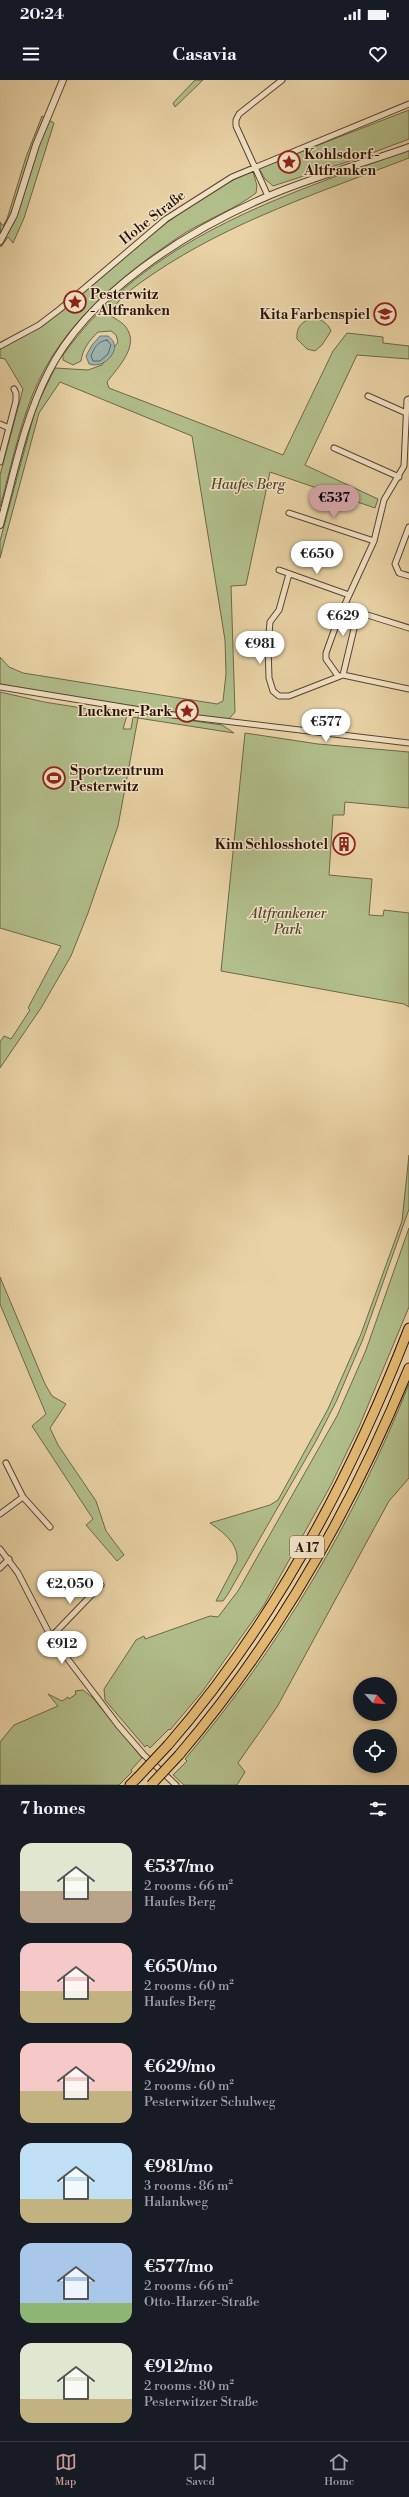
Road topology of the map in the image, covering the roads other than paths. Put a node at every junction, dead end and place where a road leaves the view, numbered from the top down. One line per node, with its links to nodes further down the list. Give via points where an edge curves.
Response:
1 (63, 80): 7 (street, via 36,145 18,203)
2 (282, 80): 5 (street, via 239,114 236,120 236,126)
3 (409, 104): 5 (street, Hohe Straße)
4 (409, 147): 6 (street)
5 (254, 166): 6 (street); 8 (street, Hohe Straße, via 166,219 73,299 39,325)
6 (268, 196): 19 (street, via 204,229 158,257 124,283 92,313 68,342 48,372 33,407)
7 (0, 241)
8 (0, 346)
9 (14, 389): 14 (street, via 16,401)
10 (368, 396): 12 (street)
11 (409, 399): 12 (street)
12 (404, 412): 17 (street, via 404,466)
13 (0, 424): 14 (street)
14 (9, 428): 16 (street)
15 (334, 448): 17 (street)
16 (0, 462)
17 (399, 477): 21 (street, via 384,500)
18 (289, 513): 21 (street)
19 (0, 525)
20 (409, 527): 24 (street, via 395,564 399,573)
21 (374, 541): 25 (street)
22 (279, 570): 23 (street)
23 (289, 574): 25 (street); 27 (street, via 279,610 270,622 268,670 273,691 279,696 289,696)
24 (409, 576)
25 (349, 595): 27 (street, via 326,653 326,660)
26 (409, 628): 27 (street, via 358,612)
27 (340, 676): 29 (street)
28 (0, 687): 30 (street, via 165,714)
29 (409, 689)
30 (409, 743)
31 (409, 1328): 42 (highway, A 17, bridge, via 353,1459 299,1561 239,1655 168,1745)
32 (409, 1368): 43 (highway, A 17, bridge, via 351,1496 292,1601 252,1663 179,1755)
33 (6, 1463): 34 (street)
34 (23, 1497): 35 (street); 36 (street)
35 (0, 1514)
36 (50, 1527)
37 (0, 1550): 38 (street)
38 (9, 1559): 39 (street); 41 (street)
39 (0, 1568)
40 (101, 1585): 41 (street)
41 (52, 1638): 44 (street, via 118,1725)
42 (130, 1785)
43 (151, 1785)
44 (176, 1785)

